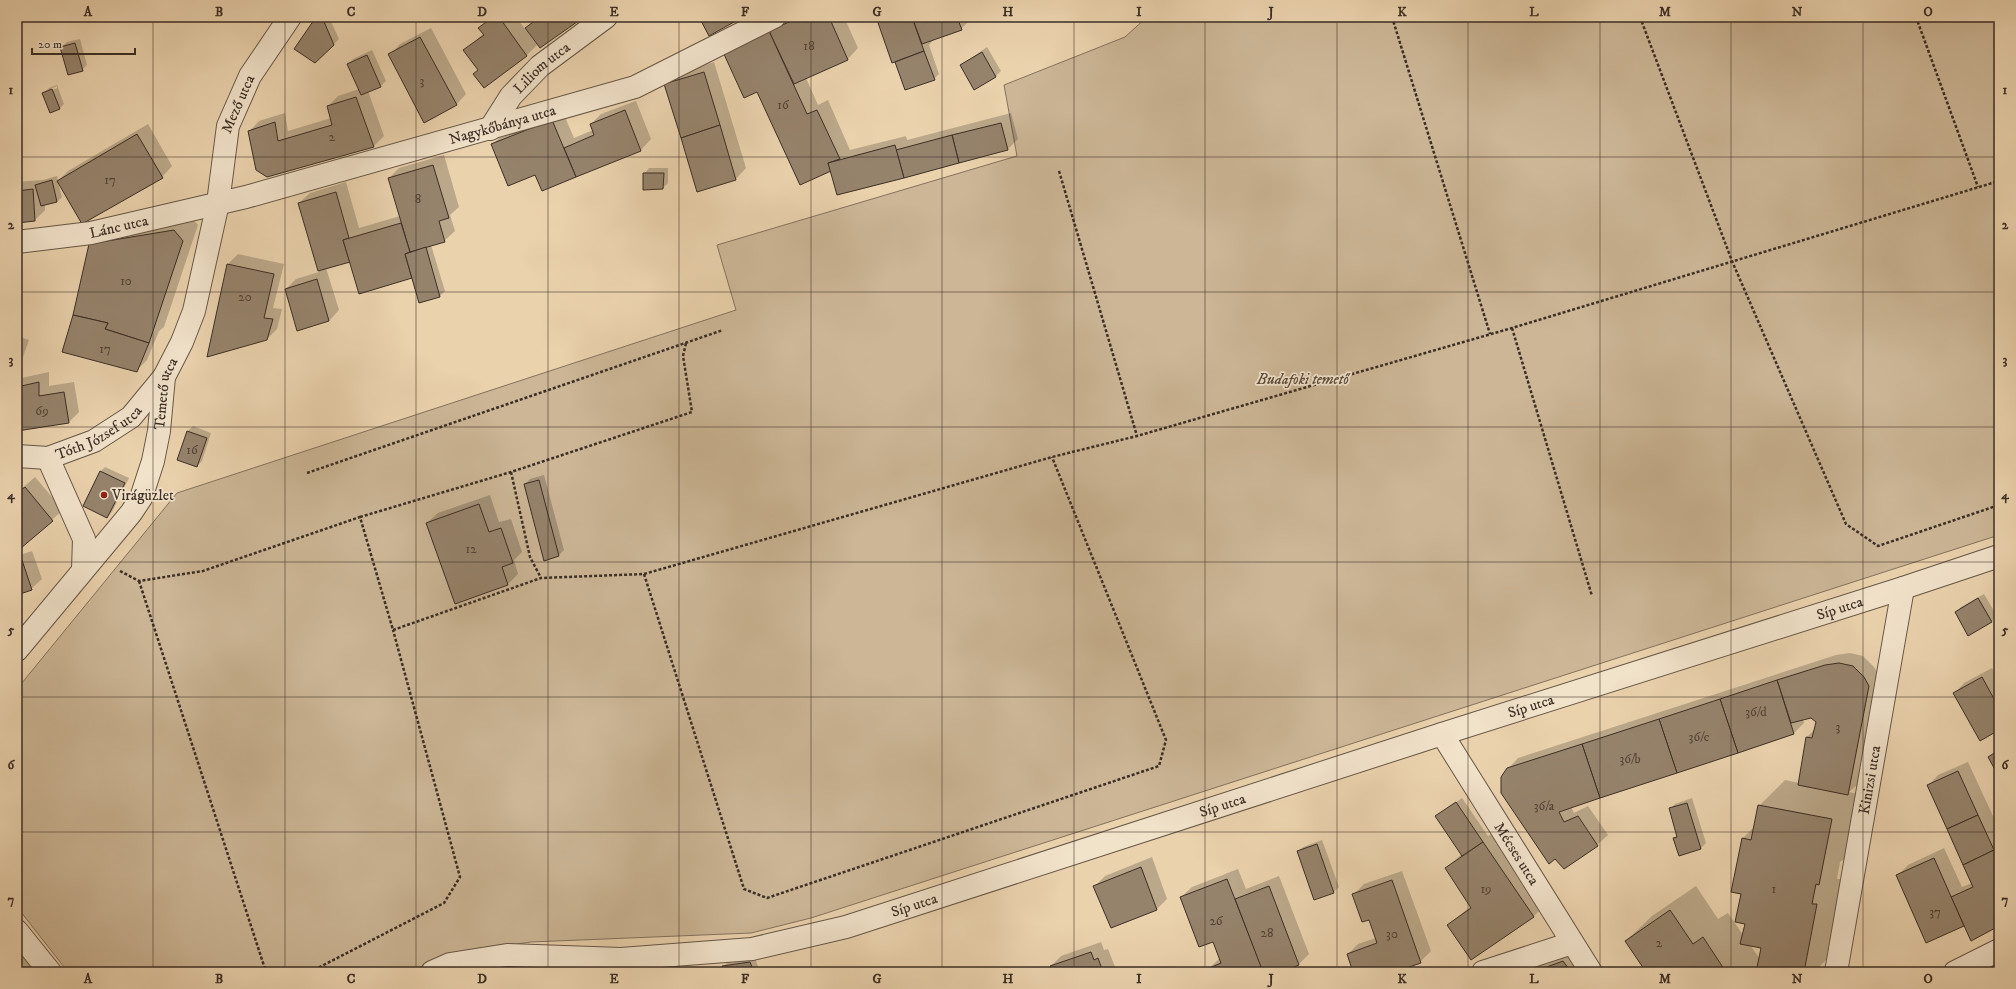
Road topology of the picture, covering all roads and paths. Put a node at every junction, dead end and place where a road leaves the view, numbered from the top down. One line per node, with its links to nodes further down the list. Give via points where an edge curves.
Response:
1 (290, 17): 11 (street, Mező utca, via 250,76 228,126)
2 (606, 17): 7 (street, Liliom utca, via 540,66 511,96)
3 (774, 17): 7 (street, Nagykőbánya utca, via 635,87)
4 (1392, 17): 16 (path)
5 (1640, 17): 13 (path)
6 (1916, 17): 10 (path)
7 (490, 129): 11 (street, Nagykőbánya utca)
8 (1059, 171): 19 (path)
9 (1999, 181): 10 (path)
10 (1978, 188): 13 (path)
11 (218, 203): 12 (street, Lánc utca, via 91,233); 18 (street, Temető utca, via 194,311)
12 (17, 242)
13 (1732, 261): 14 (path); 25 (path, via 1846,524 1878,546)
14 (1512, 328): 16 (path); 34 (path)
15 (723, 330): 17 (path)
16 (1490, 334): 19 (path)
17 (686, 343): 23 (path, via 683,356 692,412); 24 (path)
18 (164, 377): 22 (street, Tóth József utca, via 131,417 94,441); 27 (street, Temető utca, via 159,431 141,498)
19 (1137, 436): 21 (path)
20 (17, 456): 22 (street, Tóth József utca)
21 (1052, 457): 30 (path); 30 (path, via 1166,740 1159,766 766,898 744,889)
22 (48, 458): 29 (street, via 84,539)
23 (511, 472): 26 (path); 31 (path, via 530,557)
24 (307, 473)
25 (1999, 505)
26 (360, 517): 32 (path, via 203,571); 35 (path)
27 (99, 550): 29 (street, Temető utca); 32 (path, via 116,569)
28 (1999, 556): 33 (street, Síp utca)
29 (83, 569): 36 (street, Temető utca)
30 (644, 574): 31 (path)
31 (541, 578): 35 (path)
32 (139, 581): 43 (path)
33 (1903, 588): 37 (street, Síp utca); 48 (street, Kinizsi utca)
34 (1592, 596)
35 (393, 630): 44 (path, via 460,877 444,903)
36 (17, 650)
37 (1442, 734): 39 (street, Mécses utca); 45 (street, Síp utca, via 846,927 752,948 621,959 506,955 450,964)
38 (17, 931): 42 (street)
39 (1572, 943): 46 (street); 47 (street, Mécses utca)
40 (1999, 950): 41 (street)
41 (1961, 971)
42 (50, 972)
43 (266, 972)
44 (310, 972)
45 (432, 972)
46 (1483, 972)
47 (1591, 972)
48 (1836, 972)

